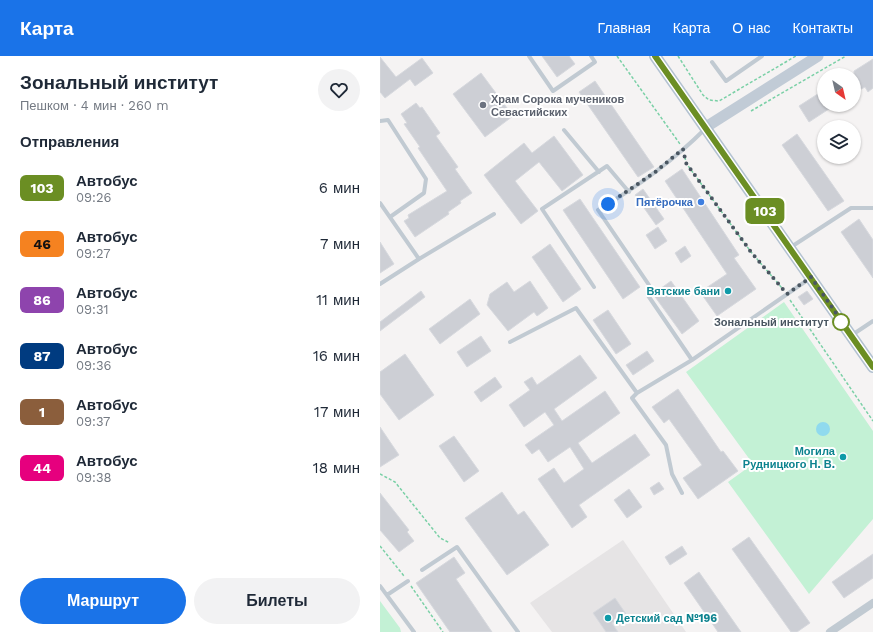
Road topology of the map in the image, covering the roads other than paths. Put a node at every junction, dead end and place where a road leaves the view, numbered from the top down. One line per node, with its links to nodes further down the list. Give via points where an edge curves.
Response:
1 (529, 56): 2 (lane, via 553,91 595,62)
2 (591, 56)
3 (655, 56): 8 (main road)
4 (762, 56): 6 (lane, via 726,81)
5 (818, 56): 8 (main road)
6 (712, 62)
7 (380, 121): 15 (lane, via 388,120 426,180 424,193)
8 (706, 127): 11 (lane, via 683,149); 16 (main road)
9 (564, 130): 10 (lane)
10 (599, 172): 11 (lane, via 607,166); 20 (lane, via 542,209)
11 (628, 192): 24 (lane, via 598,210 649,285 647,294)
12 (380, 203): 15 (lane)
13 (873, 208): 16 (lane, via 851,208)
14 (494, 214): 17 (lane)
15 (390, 217): 17 (lane)
16 (790, 247): 18 (main road)
17 (419, 259): 19 (lane)
18 (811, 277): 22 (main road); 24 (lane)
19 (380, 284)
20 (594, 287)
21 (873, 321): 22 (lane)
22 (851, 336): 25 (main road)
23 (510, 342): 26 (lane, via 576,308)
24 (692, 360): 26 (lane)
25 (873, 367)
26 (637, 393): 27 (lane, via 632,398 666,445 672,474)
27 (682, 493)
28 (422, 570): 34 (lane, via 457,547)
29 (408, 581): 31 (lane)
30 (380, 586): 31 (lane)
31 (387, 595): 33 (lane)
32 (873, 603): 35 (street)
33 (414, 632)
34 (518, 632)
35 (830, 632)

